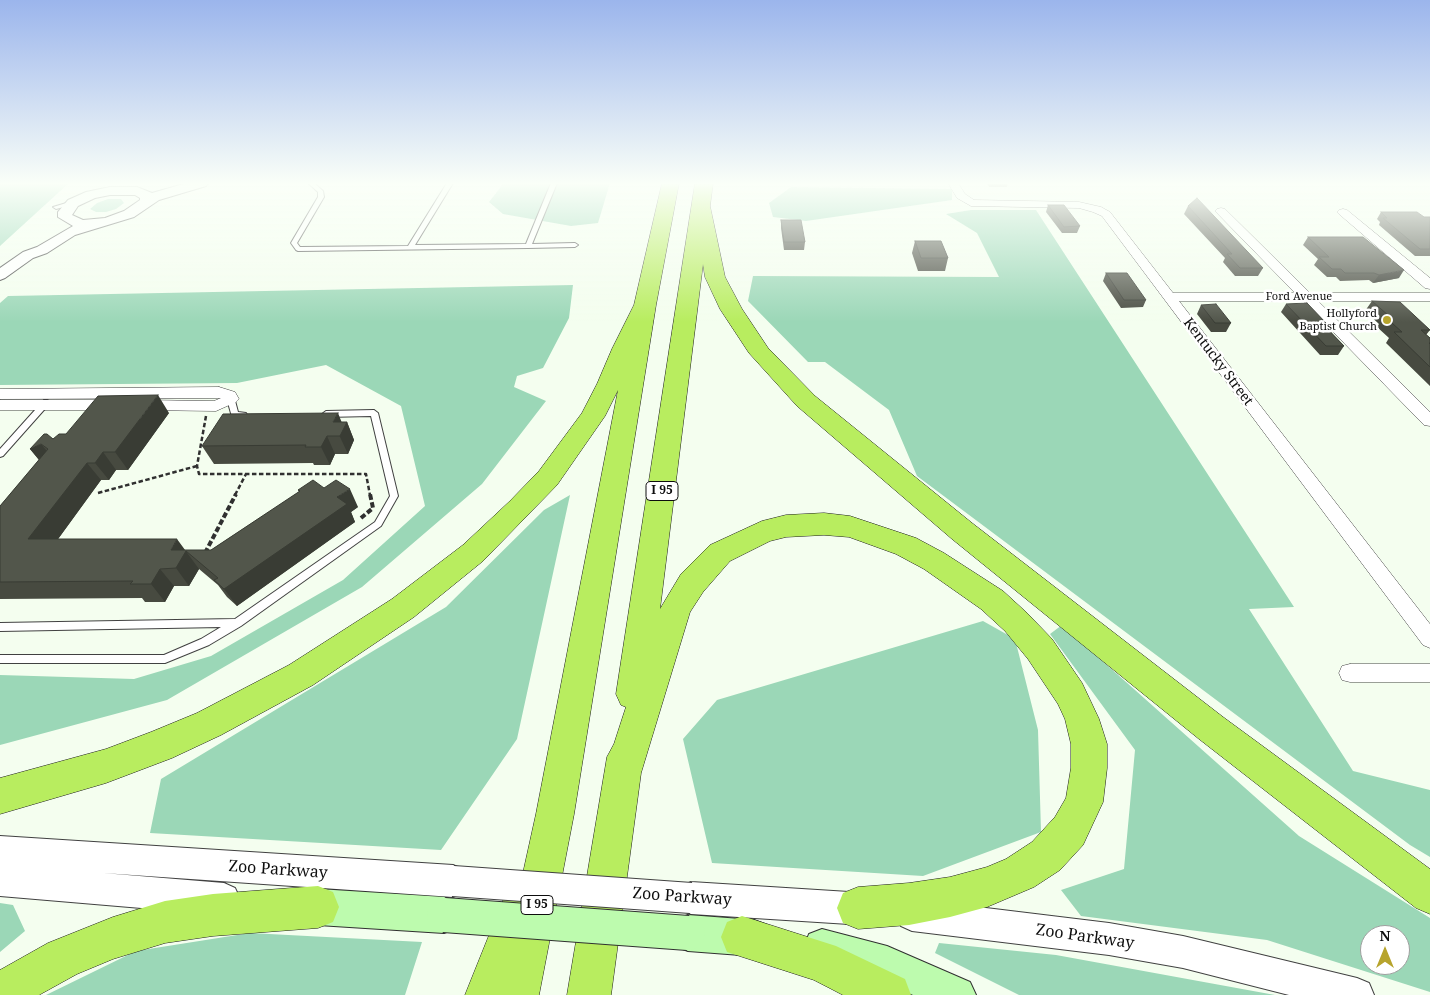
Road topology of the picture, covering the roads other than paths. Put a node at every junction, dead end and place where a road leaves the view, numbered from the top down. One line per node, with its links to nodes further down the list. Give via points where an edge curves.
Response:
1 (60, 229): 16 (street)
2 (77, 229): 16 (street)
3 (302, 229): 15 (lane, via 294,243)
4 (421, 229): 14 (lane)
5 (535, 229): 13 (lane)
6 (661, 229): 22 (highway, I 95)
7 (698, 229): 39 (highway, I 95)
8 (708, 229): 46 (highway, via 715,277 731,310 760,353 800,395 962,531 1211,728)
9 (1118, 229): 19 (street, Kentucky Street)
10 (1239, 229): 20 (street)
11 (1364, 229): 18 (street)
12 (575, 245): 13 (lane)
13 (528, 246): 14 (lane)
14 (410, 248): 15 (lane)
15 (298, 249)
16 (28, 255): 17 (street)
17 (0, 276)
18 (1430, 285)
19 (1168, 297): 20 (street, Ford Avenue); 35 (street, Kentucky Street)
20 (1306, 297): 21 (street, Ford Avenue); 31 (street)
21 (1430, 297)
22 (645, 305): 40 (highway, via 593,416 548,478 473,553 403,608 301,675 209,724 106,766); 41 (highway, I 95)
23 (102, 393): 25 (street); 26 (street, via 219,392 230,395); 28 (lane)
24 (0, 394): 25 (street)
25 (50, 399): 27 (street); 28 (street); 32 (lane)
26 (231, 400): 28 (street, via 216,406); 30 (lane, via 234,416)
27 (0, 405)
28 (86, 411)
29 (314, 414): 33 (lane, via 374,413 394,496 378,524)
30 (254, 415)
31 (1430, 421)
32 (0, 454)
33 (238, 623): 34 (lane); 36 (lane, via 165,659)
34 (0, 627)
35 (1430, 639)
36 (0, 659)
37 (1430, 673): 38 (street)
38 (1350, 674)
39 (622, 775): 44 (highway, I 95); 48 (highway, via 674,614 692,583 720,553 762,532 786,526 824,524 850,527 878,536 934,561 992,600 1016,622 1040,649 1070,694 1089,744 1084,802 1069,831 1052,850 1020,873 950,897)
40 (0, 796)
41 (555, 814): 45 (highway); 52 (highway, I 95)
42 (0, 851): 45 (street, Zoo Parkway, bridge)
43 (0, 880): 47 (street)
44 (606, 885): 53 (highway, I 95); 54 (highway)
45 (528, 886): 48 (street, Zoo Parkway, bridge); 51 (highway)
46 (1430, 894)
47 (318, 907): 49 (main road, bridge); 50 (highway, via 165,922 63,958)
48 (858, 908): 57 (street, Zoo Parkway, via 1109,939 1182,952)
49 (742, 937): 55 (highway, via 821,961); 56 (main road, via 804,944 855,955)
50 (1, 995)
51 (487, 995)
52 (516, 995)
53 (589, 995)
54 (604, 995)
55 (889, 995)
56 (957, 995)
57 (1357, 995)

